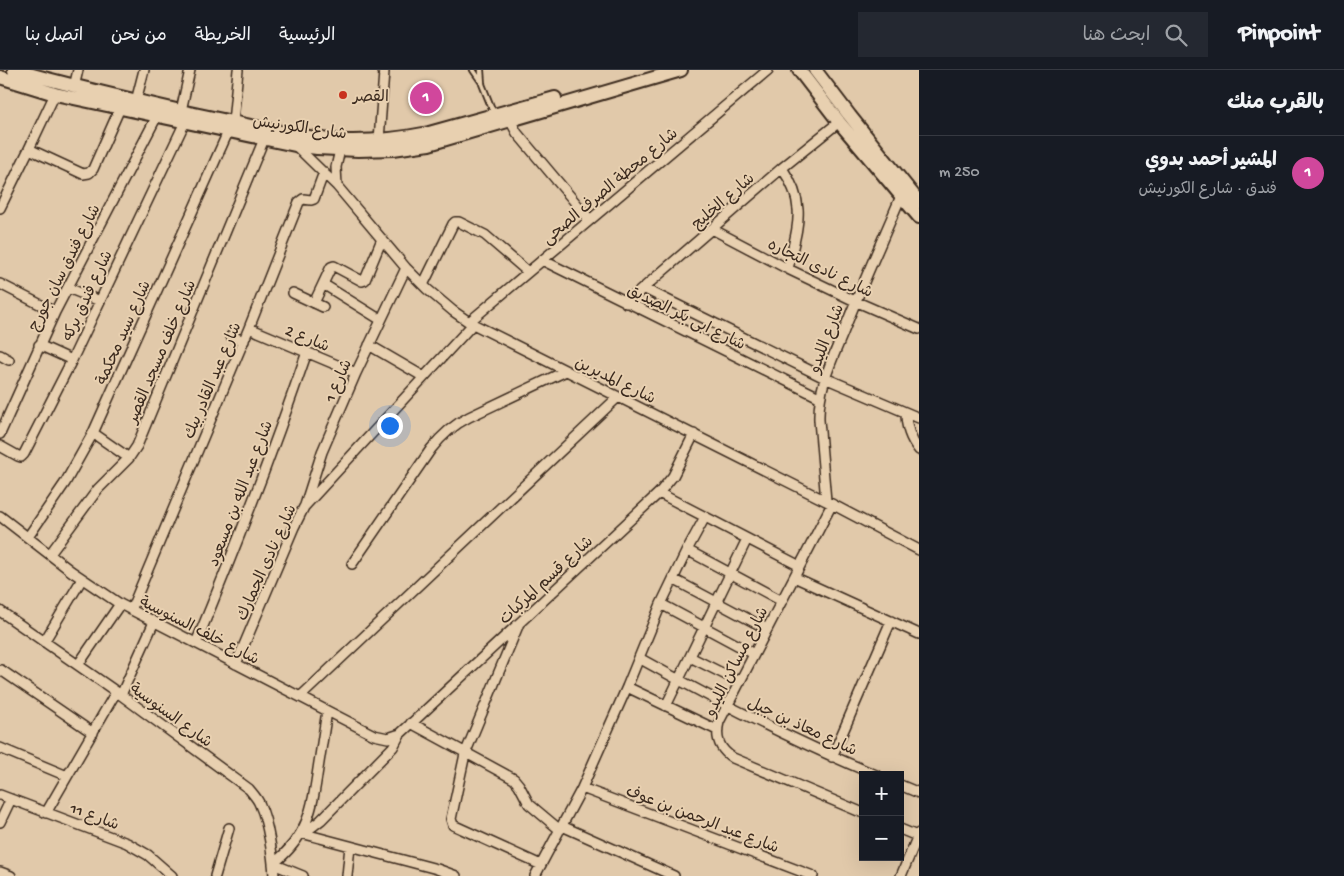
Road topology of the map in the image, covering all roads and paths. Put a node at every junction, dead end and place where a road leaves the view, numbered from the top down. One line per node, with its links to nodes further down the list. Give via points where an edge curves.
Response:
1 (14, 70): 17 (street, شارع الكورنيش)
2 (78, 70): 16 (street)
3 (144, 70): 18 (street)
4 (190, 70): 21 (street, شارع فندق بركه)
5 (238, 70): 25 (street, شارع سيد محكمة)
6 (382, 70): 27 (street)
7 (473, 70): 15 (lane)
8 (481, 70): 15 (lane)
9 (651, 70): 22 (street, شارع الكورنيش)
10 (681, 70): 23 (street, شارع الكورنيش)
11 (768, 70): 38 (street, شارع محطة الصرف الصحى)
12 (799, 70): 24 (street)
13 (815, 70): 35 (street)
14 (0, 78): 17 (street, شارع الكورنيش)
15 (482, 84): 22 (lane)
16 (74, 87): 17 (street, شارع الكورنيش); 18 (street, شارع الكورنيش)
17 (49, 88): 19 (street, شارع الكورنيش); 29 (street)
18 (136, 100): 21 (street, شارع الكورنيش)
19 (120, 108): 20 (street, شارع الكورنيش); 29 (street, via 89,173 83,174)
20 (157, 116): 21 (street, شارع الكورنيش); 48 (street, شارع فندق سان جورج)
21 (183, 116): 25 (street, شارع الكورنيش); 51 (street, شارع فندق بركه)
22 (496, 120): 23 (street, شارع الكورنيش); 27 (street, شارع الكورنيش); 30 (street, شارع الكورنيش, via 429,144)
23 (510, 120): 38 (street, via 516,133)
24 (840, 122): 31 (street, شارع الخليج); 34 (street)
25 (230, 127): 26 (street, شارع الكورنيش); 27 (street, شارع الكورنيش, via 316,138); 77 (street, شارع سيد محكمة)
26 (264, 139): 28 (street, شارع الكورنيش); 82 (street, شارع خلف مسجد القصر, via 137,446)
27 (378, 140)
28 (295, 145): 30 (street, شارع الكورنيش); 32 (street, شارع المديرين)
29 (29, 149): 36 (street)
30 (340, 150): 33 (street, via 336,167)
31 (782, 168): 39 (street, شارع الخليج); 43 (street, via 796,194 799,209)
32 (324, 172): 33 (street, شارع المديرين); 59 (street, شارع عبد القادر بيك, via 314,199 299,202)
33 (337, 186): 40 (street, شارع المديرين)
34 (902, 196): 37 (street); 52 (street, شارع الليدو)
35 (919, 202)
36 (0, 208)
37 (919, 217)
38 (590, 220): 41 (street, شارع محطة الصرف الصحى)
39 (712, 228): 43 (street, شارع نادى التجاره); 49 (street, شارع الخليج)
40 (382, 239): 42 (street, شارع المديرين); 46 (street, via 365,280 333,266)
41 (542, 260): 44 (street, شارع محطة الصرف الصحى); 54 (street, شارع ابى بكر الصديق)
42 (406, 268): 47 (street, شارع المديرين); 57 (street, شارع 1)
43 (788, 269): 52 (street, شارع نادى التجاره)
44 (528, 272): 47 (street, via 485,235 455,222); 58 (street, شارع محطة الصرف الصحى)
45 (0, 284): 56 (street)
46 (323, 284): 53 (street); 57 (street)
47 (423, 285): 58 (street, شارع المديرين)
48 (68, 288): 51 (street); 56 (street, شارع فندق سان جورج)
49 (643, 288): 54 (street, شارع الخليج); 72 (street, شارع ابى بكر الصديق)
50 (293, 293): 53 (street)
51 (100, 301): 68 (street, شارع فندق بركه)
52 (855, 301): 60 (street, شارع نادى التجاره); 72 (street, شارع الليدو)
53 (314, 303): 55 (street)
54 (626, 303): 74 (street, شارع ابى بكر الصديق)
55 (323, 307)
56 (55, 312): 63 (street, شارع فندق سان جورج)
57 (381, 320): 64 (street, شارع 1)
58 (471, 323): 69 (street, شارع المديرين); 71 (street, شارع نادى الجمارك)
59 (249, 328): 62 (street, شارع عبد القادر بيك); 65 (street, شارع 2)
60 (919, 328)
61 (231, 336): 62 (street)
62 (244, 341): 103 (street, شارع عبد القادر بيك)
63 (39, 345): 68 (street); 78 (street, شارع فندق سان جورج)
64 (369, 345): 70 (street, شارع 1); 71 (street)
65 (307, 352): 70 (street, شارع 2); 112 (street, شارع عبد الله بن مسعود, via 247,518)
66 (0, 355): 67 (street)
67 (8, 360)
68 (72, 360): 80 (street, شارع فندق بركه, via 24,454 18,456)
69 (566, 371): 73 (street, شارع المديرين); 93 (street, via 448,430 431,449)
70 (356, 373): 85 (street, شارع 1, via 322,452)
71 (424, 377): 85 (street, شارع نادى الجمارك)
72 (824, 378): 74 (street, شارع الليدو); 75 (street, شارع ابى بكر الصديق)
73 (618, 397): 79 (street, شارع المديرين); 123 (street)
74 (819, 397): 84 (street, شارع الليدو)
75 (906, 413): 76 (street, شارع ابى بكر الصديق); 81 (street, via 909,434)
76 (919, 418)
77 (93, 433): 82 (street); 88 (street, شارع سيد محكمة, via 65,483)
78 (0, 434)
79 (694, 434): 83 (street, شارع قسم المركبات, via 676,471); 84 (street, شارع المديرين)
80 (0, 446)
81 (919, 450)
82 (129, 458): 92 (street, شارع خلف مسجد القصر, via 98,489)
83 (659, 494): 87 (street); 107 (street, شارع قسم المركبات)
84 (829, 502): 91 (street, شارع المديرين); 94 (street, شارع مساكن الليدو)
85 (304, 508): 116 (street, شارع نادى الجمارك)
86 (0, 516): 88 (street, شارع خلف السنوسية)
87 (705, 517): 89 (street); 90 (street)
88 (28, 537): 92 (street, شارع خلف السنوسية)
89 (747, 538): 94 (street); 95 (street)
90 (687, 550): 95 (street); 98 (street)
91 (919, 550)
92 (50, 554): 97 (street, شارع خلف السنوسية)
93 (352, 564)
94 (800, 566): 96 (street, شارع مساكن الليدو)
95 (730, 573): 99 (street); 100 (street)
96 (794, 576): 99 (street, شارع مساكن الليدو); 105 (street)
97 (82, 579): 101 (street, شارع خلف السنوسية); 111 (street)
98 (673, 579): 100 (street); 102 (street)
99 (782, 601): 109 (street, شارع مساكن الليدو)
100 (716, 602): 108 (street); 109 (street)
101 (120, 604): 103 (street, شارع خلف السنوسية); 117 (street)
102 (661, 604): 108 (street); 115 (street)
103 (131, 610): 106 (street, شارع خلف السنوسية)
104 (0, 611): 111 (street, شارع السنوسية)
105 (891, 621): 110 (street); 133 (street)
106 (154, 622): 112 (street, شارع خلف السنوسية); 122 (street)
107 (519, 623): 127 (street, شارع قسم المركبات); 132 (street)
108 (704, 627): 113 (street); 114 (street)
109 (767, 629): 113 (street, شارع مساكن الليدو)
110 (919, 634)
111 (44, 642): 117 (street, شارع السنوسية)
112 (196, 643): 116 (street, شارع خلف السنوسية)
113 (754, 654): 120 (street, شارع مساكن الليدو)
114 (690, 657): 119 (street); 120 (street)
115 (639, 658): 119 (street, شارع معاذ بن جبل); 121 (street)
116 (236, 664): 123 (street, شارع خلف السنوسية)
117 (78, 665): 122 (street, شارع السنوسية)
118 (1, 670): 129 (street)
119 (679, 680): 124 (street); 125 (street, شارع معاذ بن جبل)
120 (740, 682): 125 (street, شارع مساكن الليدو)
121 (627, 687): 124 (street); 137 (street)
122 (119, 693): 129 (street); 150 (street, شارع السنوسية, via 249,789 260,803)
123 (300, 697): 126 (street, شارع خلف السنوسية)
124 (666, 706): 128 (street)
125 (727, 706): 128 (street, شارع مساكن الليدو); 133 (street, شارع معاذ بن جبل)
126 (327, 711): 130 (street, شارع خلف السنوسية, via 381,738); 147 (street, via 313,799)
127 (411, 723): 130 (street, شارع قسم المركبات); 132 (street)
128 (717, 730): 141 (street, شارع مساكن الليدو, via 719,744 733,758)
129 (92, 733): 135 (street)
130 (400, 734): 147 (street, شارع قسم المركبات, via 393,747 328,813 312,828)
131 (0, 748): 135 (street)
132 (465, 754): 145 (street, via 514,780 529,804); 151 (street, via 451,819 453,825)
133 (832, 757): 134 (street, شارع معاذ بن جبل)
134 (866, 771)
135 (67, 776): 142 (street)
136 (904, 787): 138 (street)
137 (582, 788): 145 (street); 162 (street, شارع عبد الرحمن بن عوف)
138 (919, 793)
139 (0, 795): 140 (street, شارع 11)
140 (11, 799): 142 (street, شارع 11); 143 (street)
141 (859, 811)
142 (46, 813): 154 (street, شارع 11, via 132,846)
143 (0, 822)
144 (229, 828): 155 (street)
145 (561, 828): 151 (street); 161 (street)
146 (904, 830): 148 (street)
147 (301, 833): 149 (street); 150 (street, via 293,846)
148 (918, 835): 163 (street)
149 (350, 846): 158 (street); 159 (street)
150 (274, 864): 156 (street, شارع السنوسية); 157 (street)
151 (541, 865): 160 (street)
152 (0, 872): 153 (street)
153 (11, 876)
154 (172, 876)
155 (215, 876)
156 (274, 876)
157 (303, 876)
158 (347, 876)
159 (456, 876)
160 (535, 876)
161 (674, 876)
162 (813, 876)
163 (900, 876)

